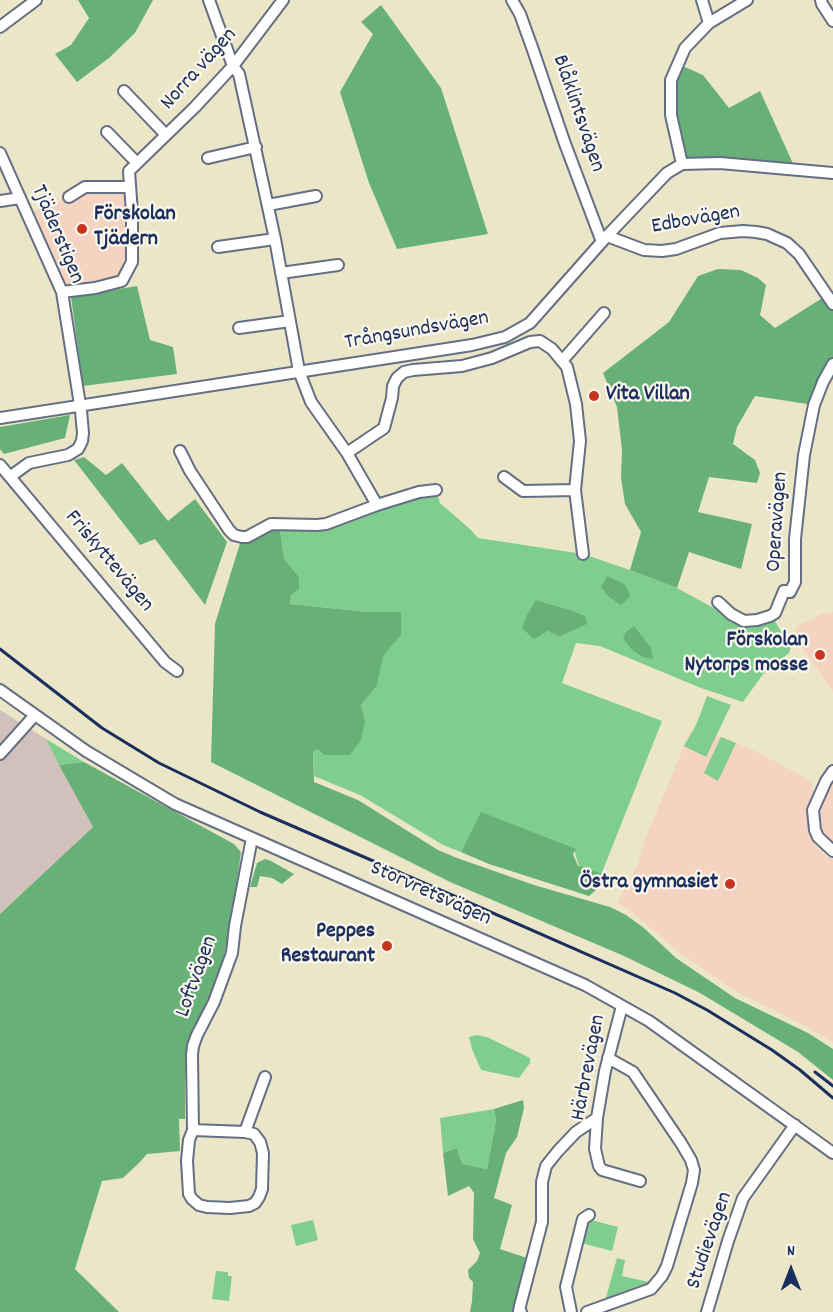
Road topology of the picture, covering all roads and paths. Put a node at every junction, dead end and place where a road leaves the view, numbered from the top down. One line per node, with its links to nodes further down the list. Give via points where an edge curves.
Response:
1 (36, 0): 10 (street)
2 (209, 0): 11 (street)
3 (283, 0): 11 (street, Norra vägen)
4 (512, 0): 28 (street, Blåklintsvägen)
5 (702, 0): 9 (street)
6 (747, 0): 9 (street)
7 (821, 0): 8 (street)
8 (833, 21)
9 (710, 23): 19 (street, via 685,48 671,80 671,115)
10 (0, 27)
11 (233, 66): 14 (street, Norra vägen); 15 (street, via 239,74)
12 (124, 91): 14 (street, Norra vägen)
13 (107, 132): 18 (street)
14 (166, 135): 18 (street, Norra vägen)
15 (256, 147): 17 (street); 26 (street)
16 (0, 153): 24 (street, Tjäderstigen)
17 (208, 158)
18 (137, 163): 21 (street, Norra vägen, via 129,171)
19 (682, 164): 20 (street, via 720,163); 28 (street, Trångsundsvägen, via 667,173)
20 (833, 172)
21 (130, 187): 23 (street, via 85,188); 32 (street, Norra vägen, via 132,262 122,281)
22 (316, 196): 26 (street)
23 (69, 197)
24 (20, 198): 25 (street); 32 (street, Tjäderstigen)
25 (0, 201)
26 (268, 205): 27 (street)
27 (275, 239): 29 (street); 31 (street)
28 (605, 239): 33 (street, Edbovägen, via 662,251 720,233 767,234 799,254); 39 (street, Trångsundsvägen, via 530,323 505,337)
29 (218, 247)
30 (338, 265): 31 (street)
31 (281, 273): 35 (street)
32 (62, 292): 40 (street, Tjäderstigen)
33 (833, 304)
34 (604, 314): 37 (street)
35 (290, 321): 36 (street); 39 (street)
36 (239, 328)
37 (562, 361): 43 (street, via 540,341 462,366 404,372 393,386 384,428); 48 (street, via 576,404 580,441)
38 (833, 364): 51 (street, Operavägen, via 814,405 804,455 795,539 795,582 790,592 784,591 774,613 757,620 744,621)
39 (299, 371): 40 (street, Trångsundsvägen); 43 (street, via 311,402)
40 (80, 405): 41 (street, Trångsundsvägen); 45 (street, via 83,433 78,449 68,455 29,463)
41 (0, 418)
42 (180, 451): 49 (street, via 234,535 247,537 272,524 326,524)
43 (347, 453): 49 (street)
44 (1, 465): 45 (street, Friskyttevägen)
45 (11, 476): 52 (street, Friskyttevägen, via 165,662)
46 (504, 477): 48 (street, via 523,491)
47 (436, 490): 49 (street)
48 (575, 490): 50 (street)
49 (377, 505)
50 (583, 554)
51 (718, 602)
52 (177, 671)
53 (0, 690): 54 (street, Storvretsvägen)
54 (35, 715): 55 (street); 57 (street, Storvretsvägen, via 86,751 175,804)
55 (0, 754)
56 (833, 771): 58 (street, via 817,800 813,820 818,837)
57 (252, 838): 59 (street, Storvretsvägen, via 585,985); 64 (street, Loftvägen, via 232,953 193,1046)
58 (833, 851)
59 (622, 1006): 60 (street, Härbrevägen); 63 (street, Storvretsvägen)
60 (608, 1058): 62 (street, Härbrevägen); 71 (street, via 633,1072 681,1143 694,1170 662,1276 651,1289)
61 (265, 1077): 65 (street)
62 (597, 1118): 67 (street, Härbrevägen, via 595,1149 599,1166); 69 (street, via 576,1132 546,1166 542,1222)
63 (795, 1125): 66 (street, Storvretsvägen); 72 (street, Studievägen, via 743,1198)
64 (193, 1130): 65 (street); 65 (street, Loftvägen, via 187,1161 189,1194 207,1207 230,1208 255,1203 262,1189 260,1142 254,1134)
65 (245, 1132)
66 (833, 1153)
67 (640, 1181)
68 (589, 1215): 70 (street, via 583,1218 566,1287)
69 (519, 1312)
70 (571, 1312)
71 (587, 1312)
72 (707, 1312)

